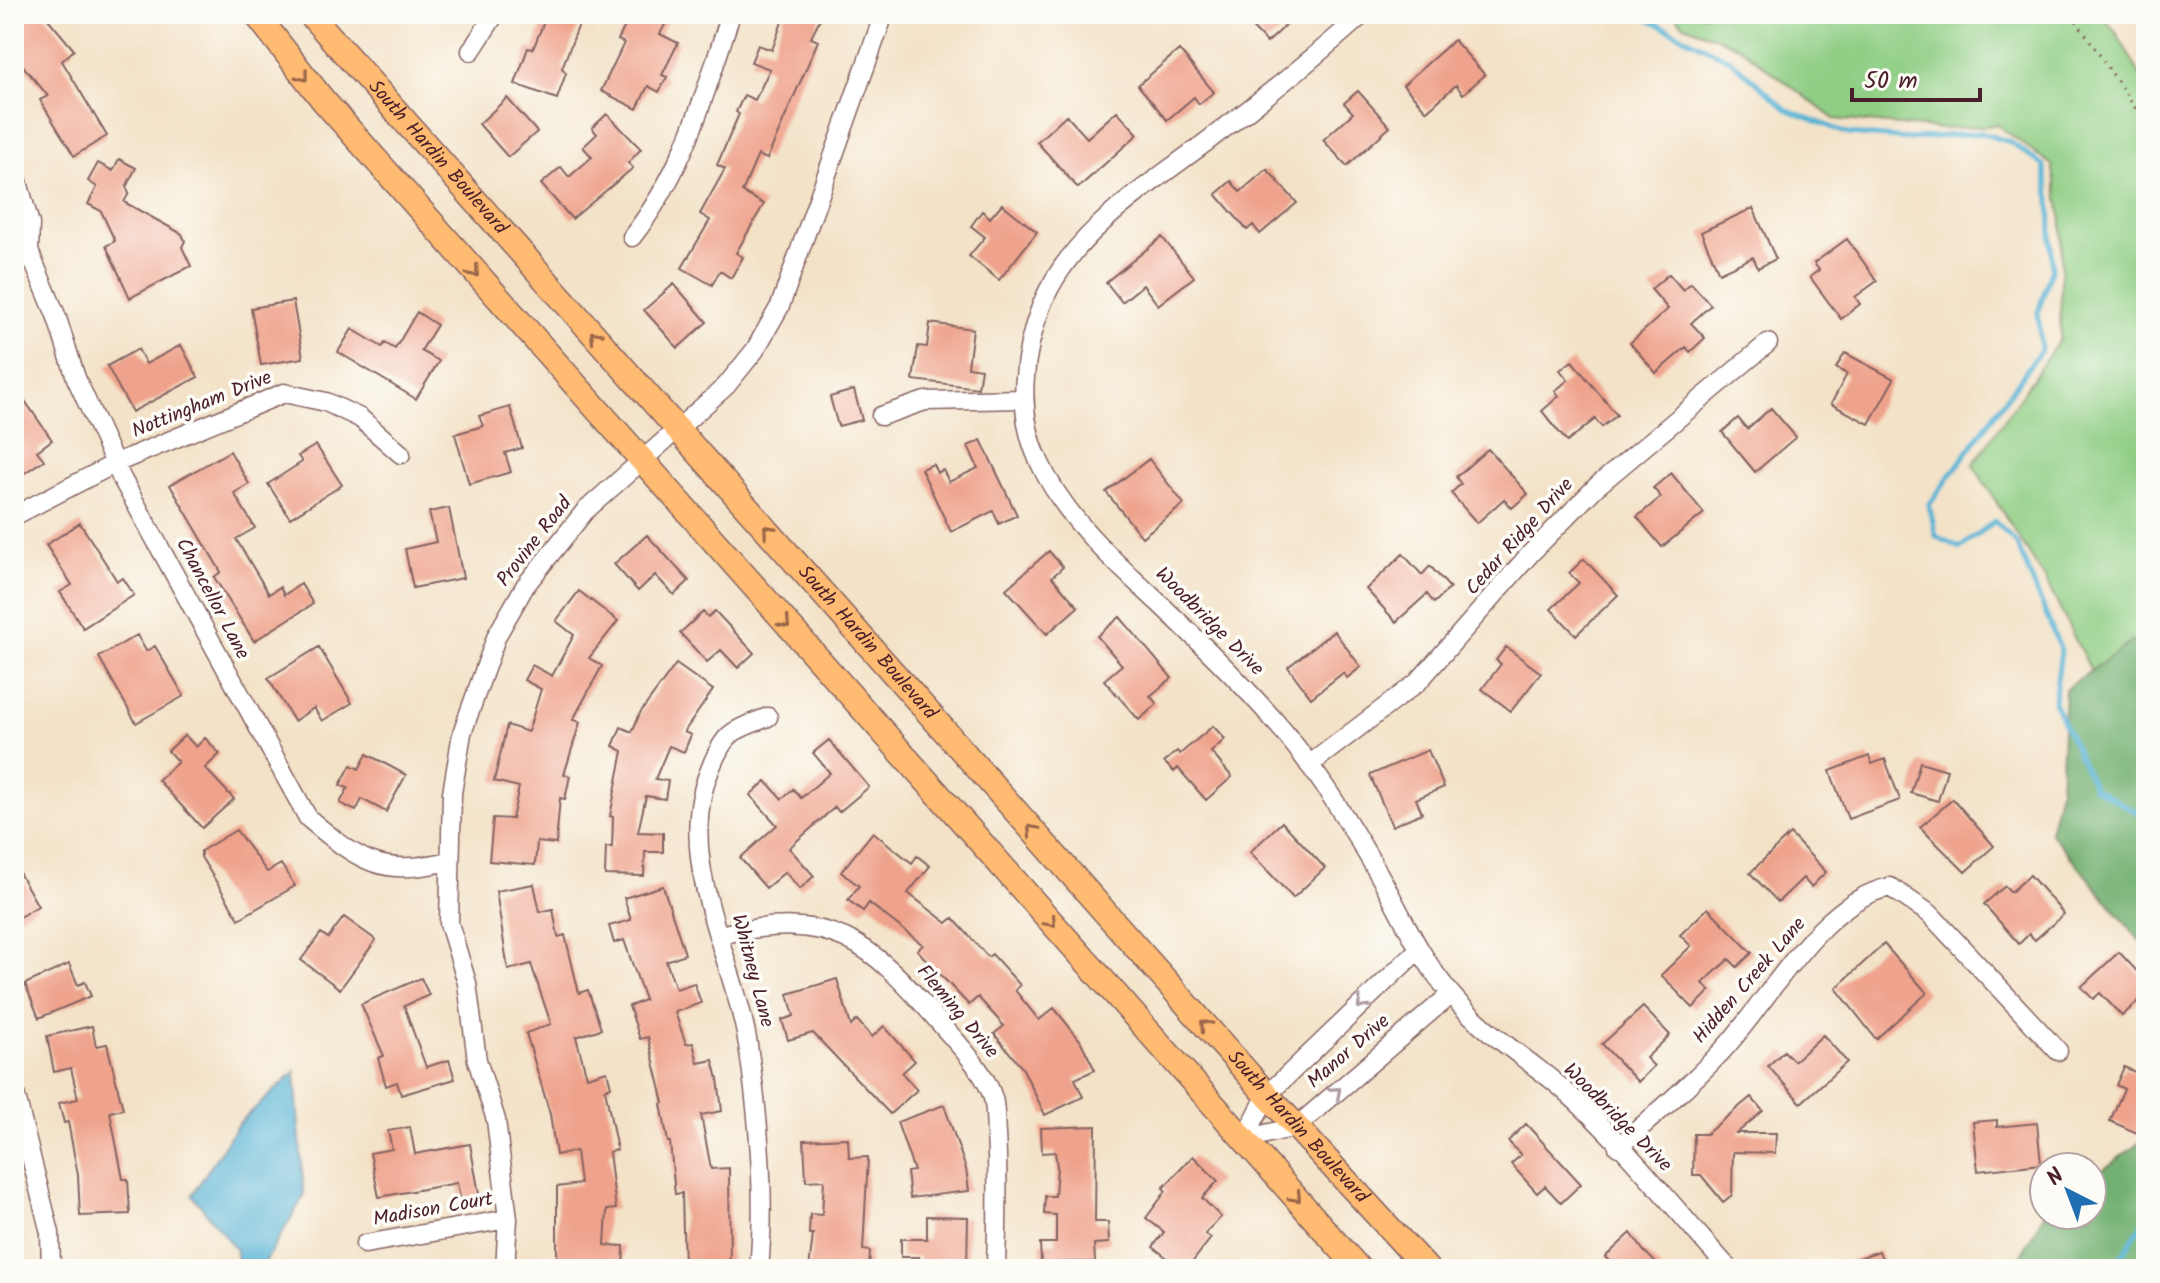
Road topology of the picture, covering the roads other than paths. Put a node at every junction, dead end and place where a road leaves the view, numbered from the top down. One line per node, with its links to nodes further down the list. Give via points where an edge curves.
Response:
1 (256, 14): 16 (main road, one-way to 16, via 323,100)
2 (310, 14): 14 (main road, South Hardin Boulevard, one-way to 2)
3 (495, 14): 7 (street)
4 (731, 14): 9 (street, via 692,133 662,199)
5 (884, 14): 14 (street, Provine Road, via 780,306 726,386)
6 (1363, 14): 12 (street, Woodbridge Drive, via 1076,249 1043,303 1027,361)
7 (471, 51)
8 (14, 168): 10 (street, Chancellor Lane, via 30,224)
9 (632, 237)
10 (21, 247): 17 (street, Chancellor Lane, via 56,315 76,378)
11 (1768, 343): 20 (street, Cedar Ridge Drive, via 1596,487 1418,682)
12 (1024, 399): 13 (street, via 925,401); 20 (street, Woodbridge Drive, via 1033,448 1059,499 1119,566 1215,656)
13 (881, 416)
14 (677, 428): 16 (street, Provine Road); 27 (main road, South Hardin Boulevard, one-way to 14)
15 (401, 454): 17 (street, Nottingham Drive, via 360,418 326,402 284,393)
16 (640, 460): 21 (street, Provine Road, via 585,511 525,586 497,635 462,733); 29 (main road, one-way to 29)
17 (116, 463): 18 (street, Nottingham Drive); 21 (street, Chancellor Lane, via 308,818 342,847 371,862 411,870)
18 (14, 516)
19 (768, 717): 22 (street, Whitney Lane, via 729,736 705,781 698,831)
20 (1309, 765): 23 (street, Woodbridge Drive, via 1358,838)
21 (449, 861): 31 (street, Provine Road, via 449,923 467,983 477,1060 496,1120)
22 (719, 935): 35 (street, Whitney Lane, via 748,1042 763,1229); 36 (street, Fleming Drive, via 787,925 838,933 901,978 950,1034 993,1098)
23 (1418, 950): 24 (street, Woodbridge Drive); 27 (street, Manor Drive, one-way to 27)
24 (1451, 994): 28 (street, Manor Drive, one-way to 24); 30 (street, Woodbridge Drive, via 1502,1045 1563,1090)
25 (2058, 1051): 30 (street, Hidden Creek Lane, via 1930,914 1890,887 1869,891 1793,962 1722,1051)
26 (14, 1089): 33 (street, via 50,1233)
27 (1267, 1095): 28 (main road, South Hardin Boulevard); 29 (street, Manor Drive)
28 (1296, 1127): 29 (street, Manor Drive); 38 (main road, South Hardin Boulevard)
29 (1244, 1139): 37 (main road, one-way to 37)
30 (1618, 1147): 39 (street, Woodbridge Drive)
31 (508, 1219): 32 (street, Madison Court); 34 (street, Provine Road)
32 (365, 1244)
33 (51, 1269)
34 (505, 1269)
35 (759, 1269)
36 (996, 1269)
37 (1359, 1269)
38 (1427, 1269)
39 (1729, 1269)

